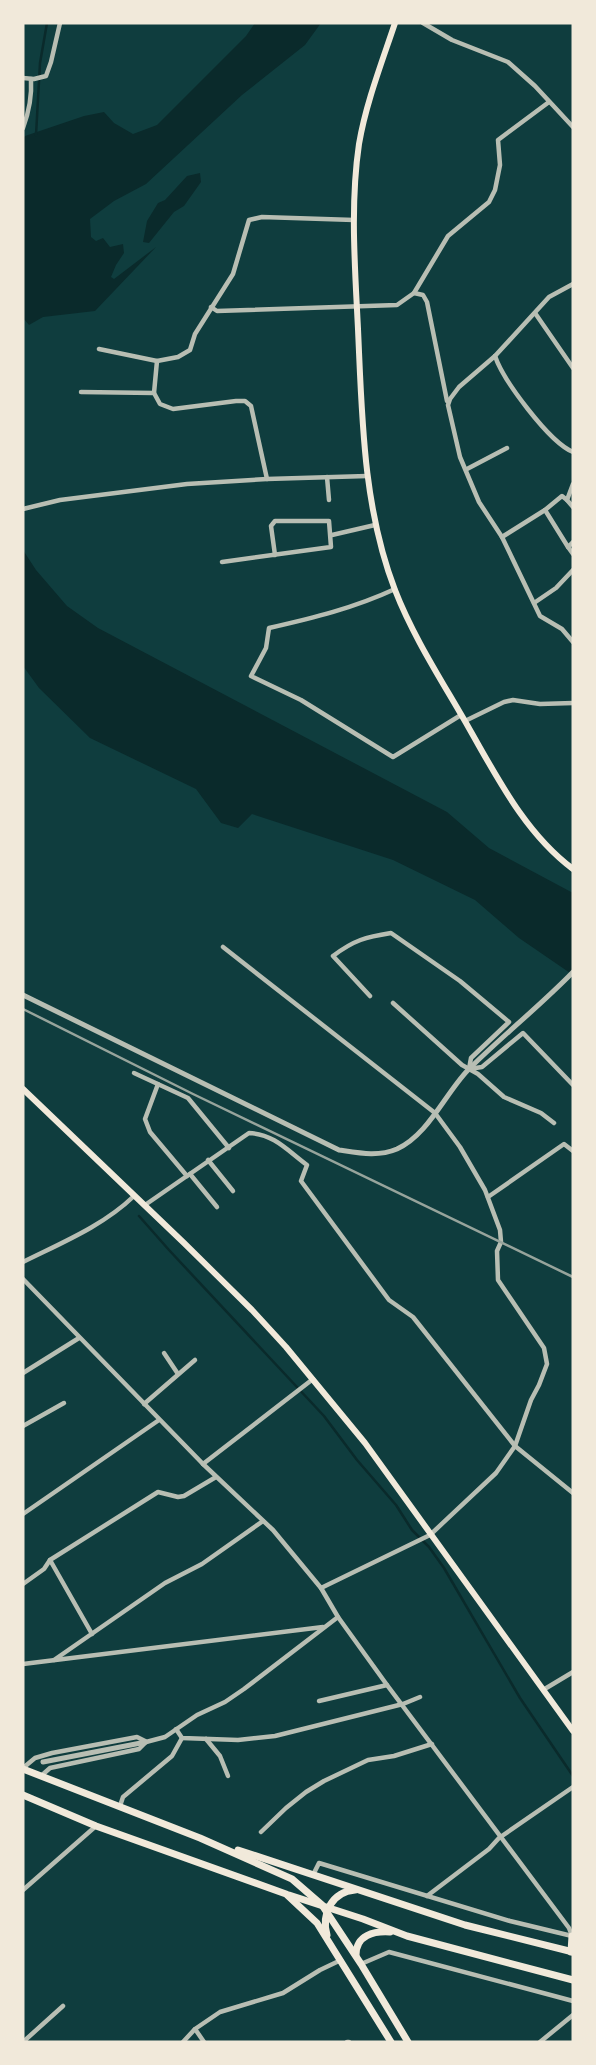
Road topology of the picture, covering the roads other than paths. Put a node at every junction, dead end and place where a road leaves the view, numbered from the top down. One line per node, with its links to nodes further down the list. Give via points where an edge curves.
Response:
1 (60, 23): 6 (street, via 46,76)
2 (395, 23): 12 (main road, via 360,142)
3 (423, 23): 4 (street)
4 (430, 25): 7 (street, via 452,40 508,62)
5 (23, 78): 6 (street)
6 (33, 79): 11 (street)
7 (549, 102): 9 (street); 14 (street, via 498,140 500,165 489,202 448,236)
8 (573, 116): 9 (street)
9 (569, 122): 10 (street)
10 (573, 127)
11 (23, 128)
12 (354, 220): 15 (street, via 262,216 249,220 233,274); 16 (main road)
13 (573, 284): 17 (street)
14 (415, 293): 16 (street, via 397,305); 24 (street, via 424,295 427,302)
15 (211, 307): 16 (street, via 216,311); 20 (street, via 190,350)
16 (357, 307): 28 (main road)
17 (535, 313): 19 (street); 21 (street)
18 (99, 349): 20 (street)
19 (495, 356): 24 (street, via 459,387); 26 (street, via 510,386)
20 (157, 361): 23 (street)
21 (573, 368)
22 (81, 392): 23 (street)
23 (154, 393): 30 (street, via 160,404 173,409 245,401 251,406)
24 (448, 405): 27 (street)
25 (507, 448): 27 (street)
26 (573, 452)
27 (467, 469): 39 (street, via 479,502)
28 (367, 476): 29 (street); 37 (main road)
29 (327, 477): 30 (street); 33 (street)
30 (267, 479): 35 (street, via 187,484)
31 (573, 484): 32 (street)
32 (567, 499): 34 (street); 36 (street, via 562,496)
33 (330, 500)
34 (573, 507)
35 (23, 509)
36 (545, 510): 39 (street); 41 (street)
37 (375, 525): 38 (street); 46 (main road)
38 (331, 536): 43 (street, via 331,547); 43 (street, via 328,520 275,521 271,526)
39 (502, 537): 47 (street)
40 (573, 541): 41 (street)
41 (568, 547): 42 (street)
42 (573, 554)
43 (275, 555): 44 (street)
44 (222, 562)
45 (573, 570): 47 (street)
46 (395, 589): 50 (main road); 50 (street, via 366,603 270,628 266,648 251,676 301,700 393,757)
47 (534, 603): 48 (street, via 540,616)
48 (573, 642)
49 (573, 703): 50 (street, via 504,702)
50 (463, 718): 51 (main road, via 524,818)
51 (573, 869)
52 (223, 947): 62 (street)
53 (573, 972): 57 (street)
54 (23, 996): 62 (street, via 340,1150 378,1154 400,1148)
55 (370, 996): 57 (street, via 333,956 351,942 391,933 509,1022 471,1059)
56 (393, 1003): 57 (street)
57 (469, 1069): 60 (street, via 482,1067 523,1033); 62 (street); 63 (street, via 504,1097)
58 (134, 1073): 59 (street)
59 (158, 1084): 64 (street, via 188,1098); 67 (street, via 145,1119 150,1132)
60 (573, 1085)
61 (23, 1089): 69 (main road)
62 (435, 1114): 70 (street)
63 (554, 1123)
64 (229, 1147): 66 (street); 85 (street, via 249,1133 260,1133 307,1165 301,1181 374,1280 389,1300 413,1317)
65 (573, 1151): 70 (street, via 564,1144)
66 (208, 1160): 67 (street); 68 (street)
67 (188, 1175): 71 (street); 72 (street)
68 (233, 1191)
69 (135, 1196): 71 (main road); 73 (street, via 97,1226)
70 (488, 1197): 85 (street, via 500,1230 498,1280 544,1348 547,1364)
71 (145, 1206): 80 (main road, via 252,1310)
72 (217, 1207)
73 (23, 1262)
74 (23, 1279): 75 (street)
75 (79, 1338): 78 (street); 82 (street)
76 (164, 1353): 79 (street)
77 (195, 1360): 79 (street)
78 (23, 1373)
79 (178, 1374): 82 (street)
80 (313, 1379): 86 (street); 91 (main road)
81 (64, 1403): 84 (street)
82 (144, 1404): 83 (street)
83 (159, 1419): 86 (street); 89 (street)
84 (23, 1426)
85 (515, 1446): 88 (street); 91 (street, via 496,1473)
86 (203, 1464): 87 (street)
87 (216, 1477): 90 (street); 92 (street, via 184,1496 158,1492)
88 (573, 1493)
89 (23, 1514)
90 (263, 1521): 94 (street); 97 (street)
91 (430, 1535): 94 (street); 102 (main road)
92 (50, 1560): 93 (street); 97 (street)
93 (23, 1584)
94 (321, 1588): 95 (street)
95 (338, 1617): 96 (street); 101 (street)
96 (324, 1626): 98 (street); 106 (street, via 244,1689)
97 (92, 1634): 98 (street)
98 (54, 1660): 99 (street)
99 (23, 1664)
100 (573, 1672): 102 (street)
101 (387, 1685): 104 (street); 105 (street)
102 (542, 1690): 107 (main road)
103 (420, 1698): 105 (street)
104 (319, 1701)
105 (403, 1704): 109 (street, via 275,1736); 111 (street)
106 (176, 1729): 108 (street); 110 (street)
107 (573, 1731)
108 (182, 1738): 109 (street); 118 (street, via 172,1756 123,1797)
109 (206, 1739): 115 (street)
110 (146, 1742): 112 (street); 113 (street, via 137,1737 52,1753); 114 (street, via 139,1749 50,1768)
111 (432, 1744): 120 (street, via 368,1760 324,1781); 122 (street)
112 (43, 1762)
113 (23, 1768): 114 (highway)
114 (41, 1776): 118 (highway)
115 (228, 1776)
116 (573, 1787): 122 (street)
117 (23, 1796): 119 (highway)
118 (120, 1806): 121 (highway)
119 (96, 1826): 125 (street); 126 (highway)
120 (261, 1832)
121 (200, 1838): 123 (highway); 128 (highway, via 292,1879)
122 (499, 1838): 127 (street); 130 (street)
123 (313, 1875): 124 (highway); 127 (street, via 319,1863)
124 (357, 1889): 128 (highway, via 340,1894); 132 (highway, via 465,1925)
125 (23, 1890)
126 (286, 1894): 128 (highway); 131 (highway, via 317,1923)
127 (426, 1897): 130 (street)
128 (326, 1909): 129 (highway); 131 (highway); 134 (highway)
129 (398, 1933): 134 (highway, via 365,1937 355,1951); 135 (highway)
130 (573, 1937): 132 (highway)
131 (329, 1942): 133 (highway)
132 (572, 1952)
133 (341, 1960): 139 (street, via 284,1993 220,2012); 143 (highway)
134 (359, 1961): 136 (street, via 389,1952); 144 (highway)
135 (573, 1980)
136 (573, 2001)
137 (63, 2006): 140 (street)
138 (573, 2015): 145 (street)
139 (195, 2029): 141 (street); 142 (street)
140 (23, 2042)
141 (183, 2042)
142 (204, 2042)
143 (391, 2042)
144 (408, 2042)
145 (540, 2042)

